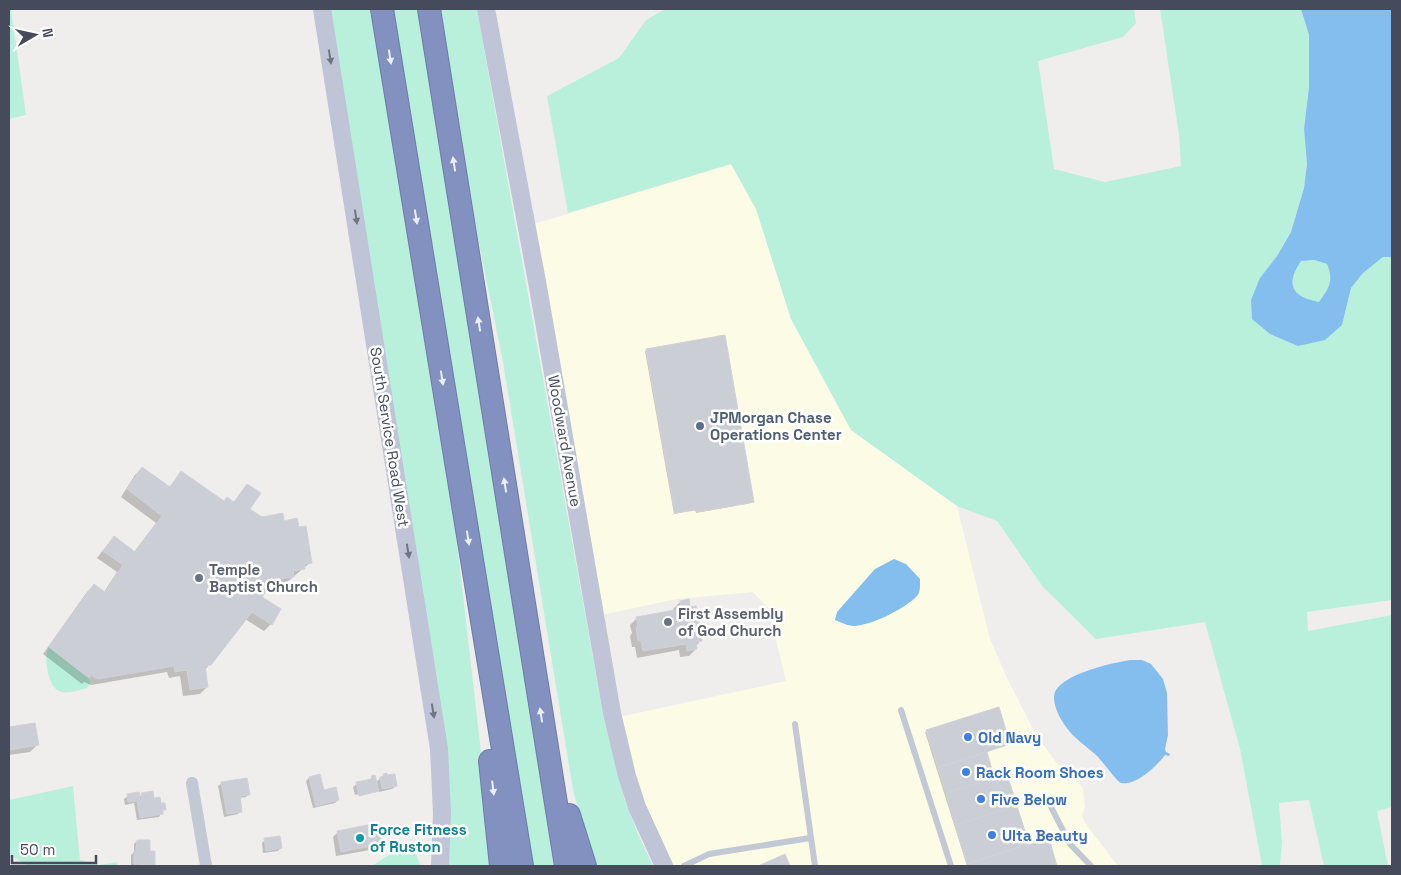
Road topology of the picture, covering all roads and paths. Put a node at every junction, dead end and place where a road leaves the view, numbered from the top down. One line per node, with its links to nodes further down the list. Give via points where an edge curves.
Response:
1 (322, 9): 13 (main road, South Service Road West, one-way to 13, via 439,749)
2 (382, 9): 5 (highway, one-way to 5)
3 (429, 9): 8 (highway, one-way to 3)
4 (486, 9): 18 (main road, Woodward Avenue, via 612,713 637,807)
5 (487, 652): 14 (highway, one-way to 14, via 488,748); 15 (highway)
6 (901, 710): 21 (lane)
7 (795, 724): 11 (lane)
8 (545, 739): 16 (highway); 17 (highway)
9 (192, 783): 12 (street)
10 (1049, 803): 22 (lane, via 1070,844)
11 (810, 838): 19 (lane, via 709,854); 20 (lane)
12 (206, 866)
13 (440, 866)
14 (501, 866)
15 (522, 866)
16 (566, 866)
17 (585, 866)
18 (664, 866)
19 (684, 866)
20 (815, 866)
21 (950, 866)
22 (1091, 866)

